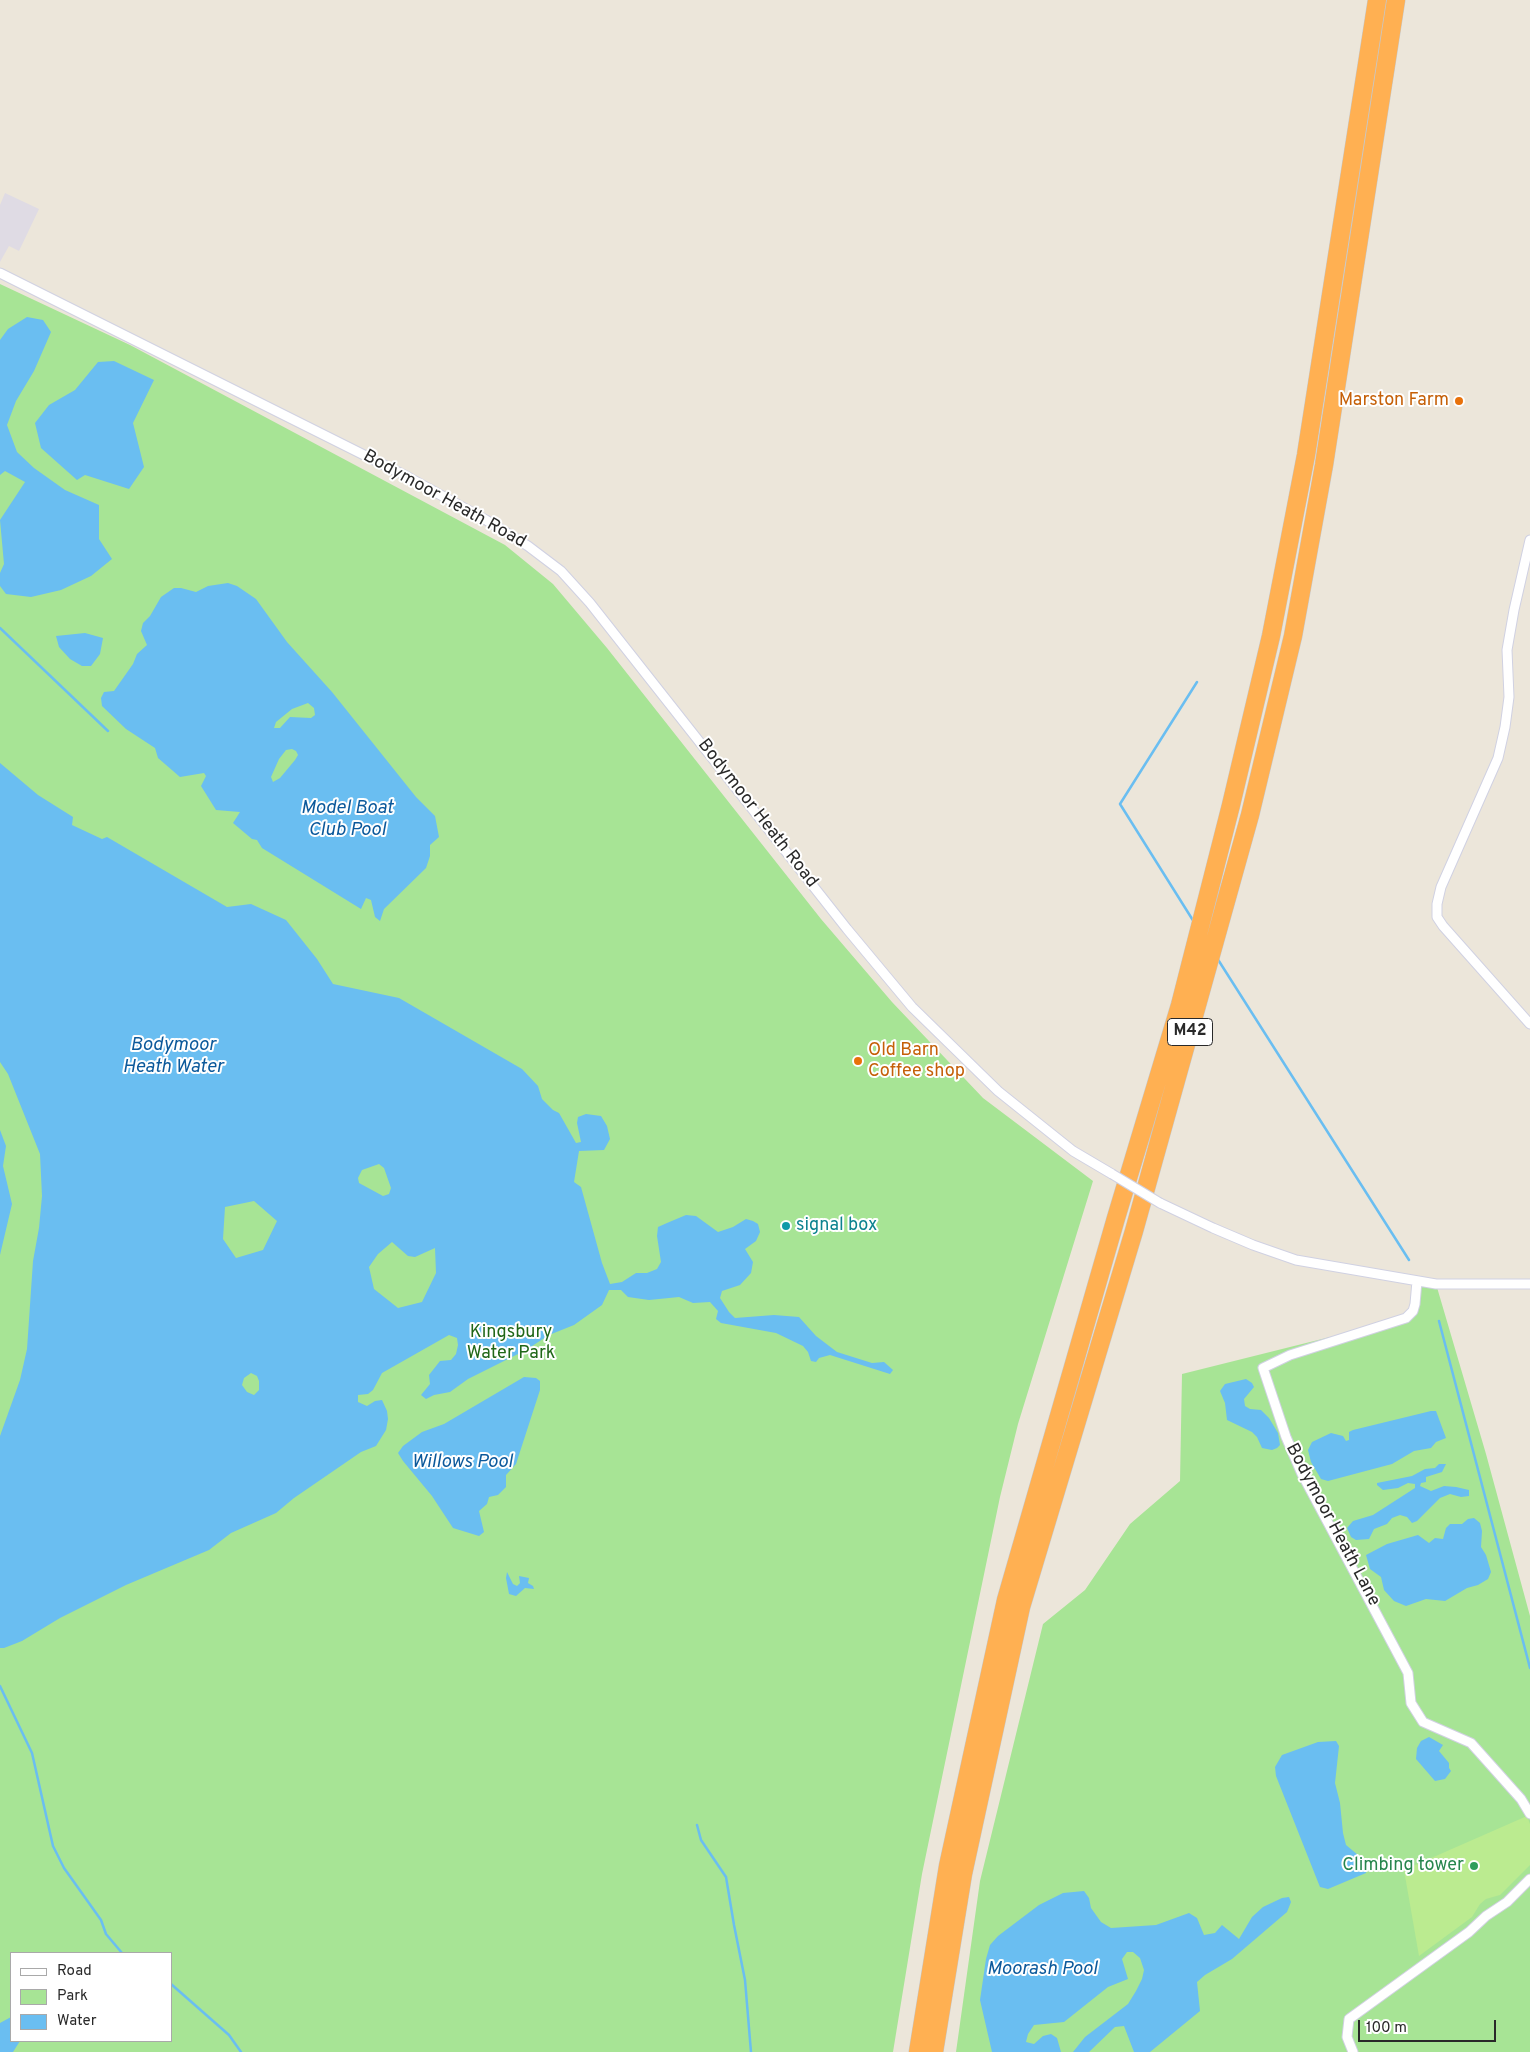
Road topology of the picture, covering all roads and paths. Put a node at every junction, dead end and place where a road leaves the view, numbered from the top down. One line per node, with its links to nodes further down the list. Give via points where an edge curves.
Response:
1 (1377, 0): 10 (highway, M42, via 1306,455 1270,636 1180,1005 1006,1600 948,1866)
2 (1396, 0): 11 (highway, M42, via 1324,465 1290,645 1242,843 1134,1231 1021,1607 963,1874)
3 (0, 273): 6 (street, Bodymoor Heath Road, bridge, via 408,478 486,520 560,571 602,618 912,1008 998,1091 1073,1151 1160,1203 1253,1245 1296,1260)
4 (1530, 540): 5 (street, via 1507,650 1509,697 1502,743 1441,887 1437,904 1443,926)
5 (1530, 1024)
6 (1417, 1281): 7 (street, Bodymoor Heath Road, via 1464,1285); 8 (street, Bodymoor Heath Lane, via 1413,1311 1406,1318 1290,1355 1263,1368 1302,1474 1408,1673 1411,1703 1423,1722 1470,1743)
7 (1530, 1284)
8 (1530, 1814)
9 (1530, 1879): 12 (street, via 1469,1932 1349,2018 1347,2037)
10 (918, 2052)
11 (934, 2052)
12 (1353, 2052)

